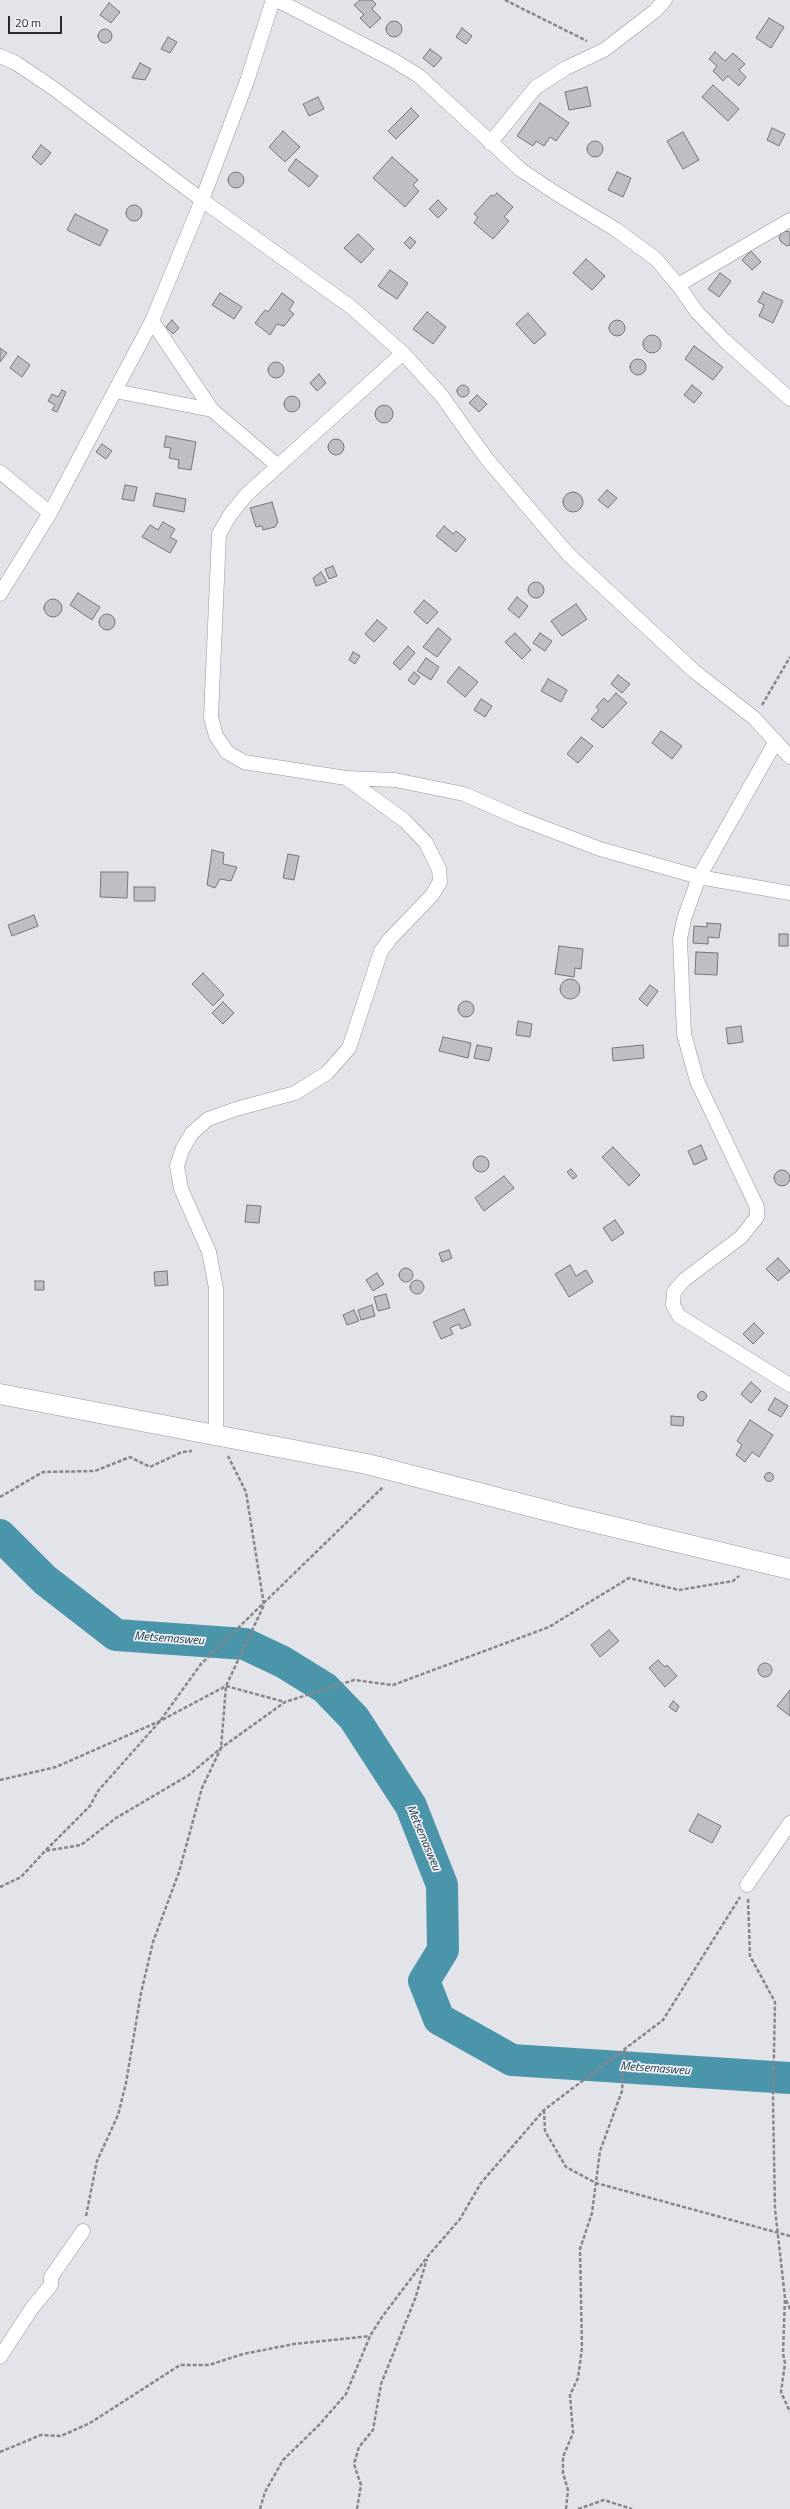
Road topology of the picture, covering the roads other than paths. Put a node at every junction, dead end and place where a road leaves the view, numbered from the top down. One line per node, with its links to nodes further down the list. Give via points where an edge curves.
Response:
1 (273, 0): 6 (street, via 247,81)
2 (277, 0): 5 (street, via 419,76)
3 (665, 0): 5 (street, via 655,11 604,50 566,68 536,87)
4 (0, 56): 6 (street, via 16,63 54,88)
5 (490, 143): 8 (street, via 527,174 615,229 656,259)
6 (202, 200): 9 (street); 10 (street, via 351,307)
7 (790, 220): 8 (street)
8 (678, 285): 12 (street, via 697,312 724,340)
9 (152, 321): 11 (street); 13 (street)
10 (403, 353): 14 (street); 18 (street, via 441,395 486,458 568,554 694,671 754,718)
11 (115, 392): 13 (street); 16 (street)
12 (790, 399)
13 (212, 410): 14 (street)
14 (278, 466): 20 (street, via 242,500 219,534 211,717 216,736 227,752 244,762)
15 (0, 472): 16 (street)
16 (50, 513): 17 (street)
17 (0, 594)
18 (776, 741): 19 (street); 21 (street)
19 (790, 757)
20 (346, 778): 21 (street, via 395,780 464,794 600,849); 25 (street, via 405,821 426,843 439,869 440,882 432,895 381,951 349,1048 327,1074 295,1093 236,1109 208,1120 192,1133 182,1150 178,1166 180,1189 209,1252 216,1288)
21 (699, 877): 22 (street); 23 (street, via 684,919 680,939 684,1034 697,1081 757,1207 757,1217 741,1238 684,1280 674,1292 673,1305 679,1316)
22 (790, 893)
23 (790, 1385)
24 (0, 1394): 25 (street)
25 (216, 1434): 26 (street, via 399,1472 568,1516)
26 (790, 1569)
27 (790, 1823): 28 (street)
28 (747, 1885)
29 (83, 2231): 30 (street, via 51,2277 51,2286 32,2308)
30 (0, 2357)

